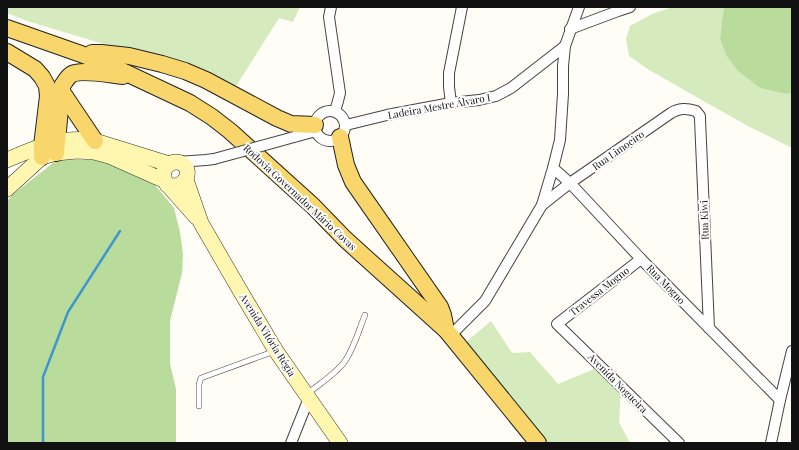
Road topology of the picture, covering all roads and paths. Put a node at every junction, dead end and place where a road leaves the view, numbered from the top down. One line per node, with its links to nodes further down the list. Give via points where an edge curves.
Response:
1 (331, 7): 13 (street, via 330,17 340,93)
2 (462, 7): 12 (street, via 449,73)
3 (579, 7): 6 (street)
4 (630, 7): 6 (street)
5 (7, 28): 9 (main road, Rodovia Governador Mário Covas)
6 (570, 29): 7 (street)
7 (564, 46): 12 (street, Ladeira Mestre Álvaro I, via 496,96); 22 (street, via 560,140)
8 (7, 52): 18 (main road, via 35,69 47,86)
9 (81, 54): 10 (main road, Rodovia Governador Mário Covas); 15 (main road, via 115,54 162,64 206,80 291,124)
10 (136, 77): 11 (main road, via 84,72 73,74 62,86); 33 (main road, Rodovia Governador Mário Covas, via 190,103 230,131)
11 (62, 92): 17 (main road); 18 (main road)
12 (451, 103): 16 (street, Ladeira Mestre Álvaro I, via 387,115)
13 (334, 111): 15 (street, via 320,115); 16 (street, via 344,120)
14 (698, 113): 25 (street, Rua Limoeiro, via 683,108 674,111); 32 (street, Rua Kiwi)
15 (316, 128): 16 (street, via 325,140 334,140); 20 (street, bridge, via 294,137)
16 (343, 131): 33 (main road, via 346,165 353,182 440,307)
17 (95, 141): 18 (street, via 80,140); 21 (street)
18 (49, 149): 19 (street); 24 (street, via 94,152 110,156); 26 (street)
19 (7, 160)
20 (210, 160): 21 (street); 23 (street)
21 (172, 163): 23 (street, via 185,165 188,170); 24 (street, via 165,168 163,174)
22 (553, 168): 25 (street, Rua Mogno); 27 (street)
23 (187, 177): 24 (street, via 178,186); 28 (street, Avenida Vitória Régia)
24 (166, 182): 28 (street, Avenida Vitória Régia)
25 (570, 183): 27 (street, Rua Limoeiro); 29 (street, Rua Mogno)
26 (7, 189)
27 (542, 205): 33 (street, via 486,301)
28 (201, 223): 34 (street, Avenida Vitória Régia)
29 (641, 259): 31 (street, Travessa Mogno); 32 (street, Rua Mogno)
30 (365, 315): 36 (lane, via 344,362)
31 (558, 324): 42 (street, Avenida Nogueira)
32 (709, 328): 37 (street, Rua Mogno)
33 (448, 332): 41 (main road, Rodovia Governador Mário Covas)
34 (276, 351): 36 (street, Avenida Vitória Régia); 38 (lane, via 201,378)
35 (791, 358): 37 (street)
36 (308, 396): 39 (street); 40 (street, Avenida Vitória Régia)
37 (780, 400): 43 (street)
38 (199, 406)
39 (291, 443)
40 (340, 443)
41 (538, 443)
42 (679, 443)
43 (771, 443)

